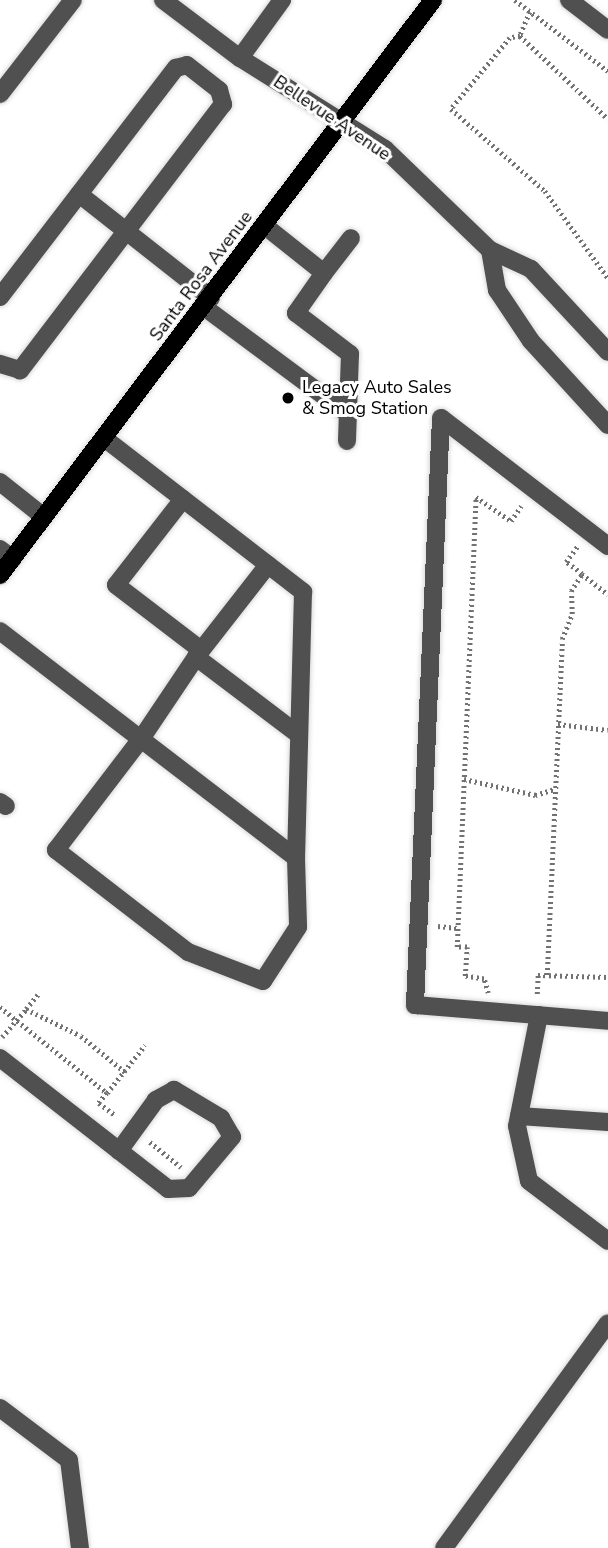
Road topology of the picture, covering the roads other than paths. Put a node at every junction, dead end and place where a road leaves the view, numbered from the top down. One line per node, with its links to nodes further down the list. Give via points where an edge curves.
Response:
1 (73, 0): 8 (street)
2 (163, 0): 7 (street, Bellevue Avenue)
3 (282, 0): 7 (street)
4 (433, 0): 9 (main road, Santa Rosa Avenue)
5 (569, 0): 6 (street)
6 (608, 30)
7 (240, 58): 9 (street, Bellevue Avenue)
8 (0, 94)
9 (342, 121): 11 (main road, Santa Rosa Avenue); 14 (street, Bellevue Avenue, via 385,149)
10 (79, 194): 12 (street); 12 (street, via 176,68 187,65 219,90 223,104); 16 (street)
11 (265, 226): 15 (street); 17 (main road, Santa Rosa Avenue)
12 (126, 230): 17 (street); 19 (street, via 20,370)
13 (351, 238): 15 (street)
14 (489, 250): 18 (street, Bellevue Avenue, via 531,269); 21 (street, via 497,290 531,341)
15 (324, 273): 20 (street, via 296,313 350,354)
16 (0, 297)
17 (208, 302): 20 (street); 22 (main road, Santa Rosa Avenue)
18 (608, 352)
19 (0, 364)
20 (348, 414): 23 (street)
21 (608, 425)
22 (104, 438): 25 (street); 26 (main road, Santa Rosa Avenue)
23 (347, 441)
24 (0, 482): 26 (street)
25 (183, 499): 29 (street); 32 (street, via 116,584)
26 (44, 517): 28 (main road, Santa Rosa Avenue)
27 (608, 546): 36 (street, via 441,418 415,1005)
28 (6, 554): 30 (main road, Santa Rosa Avenue)
29 (268, 565): 32 (street); 33 (street, via 303,592)
30 (0, 575)
31 (0, 631): 34 (street)
32 (199, 654): 33 (street); 34 (street)
33 (299, 735): 35 (street)
34 (141, 740): 35 (street); 35 (street, via 56,850 188,952 263,981 298,927)
35 (296, 858)
36 (539, 1015): 37 (street); 39 (street)
37 (608, 1021)
38 (0, 1058): 41 (street)
39 (519, 1116): 40 (street); 42 (street, via 529,1181)
40 (608, 1122)
41 (119, 1151): 41 (street, via 168,1189 189,1188 232,1137 221,1118 174,1090 156,1100)
42 (608, 1241)
43 (608, 1323): 46 (street)
44 (0, 1408): 45 (street, via 69,1460)
45 (80, 1548)
46 (444, 1548)

